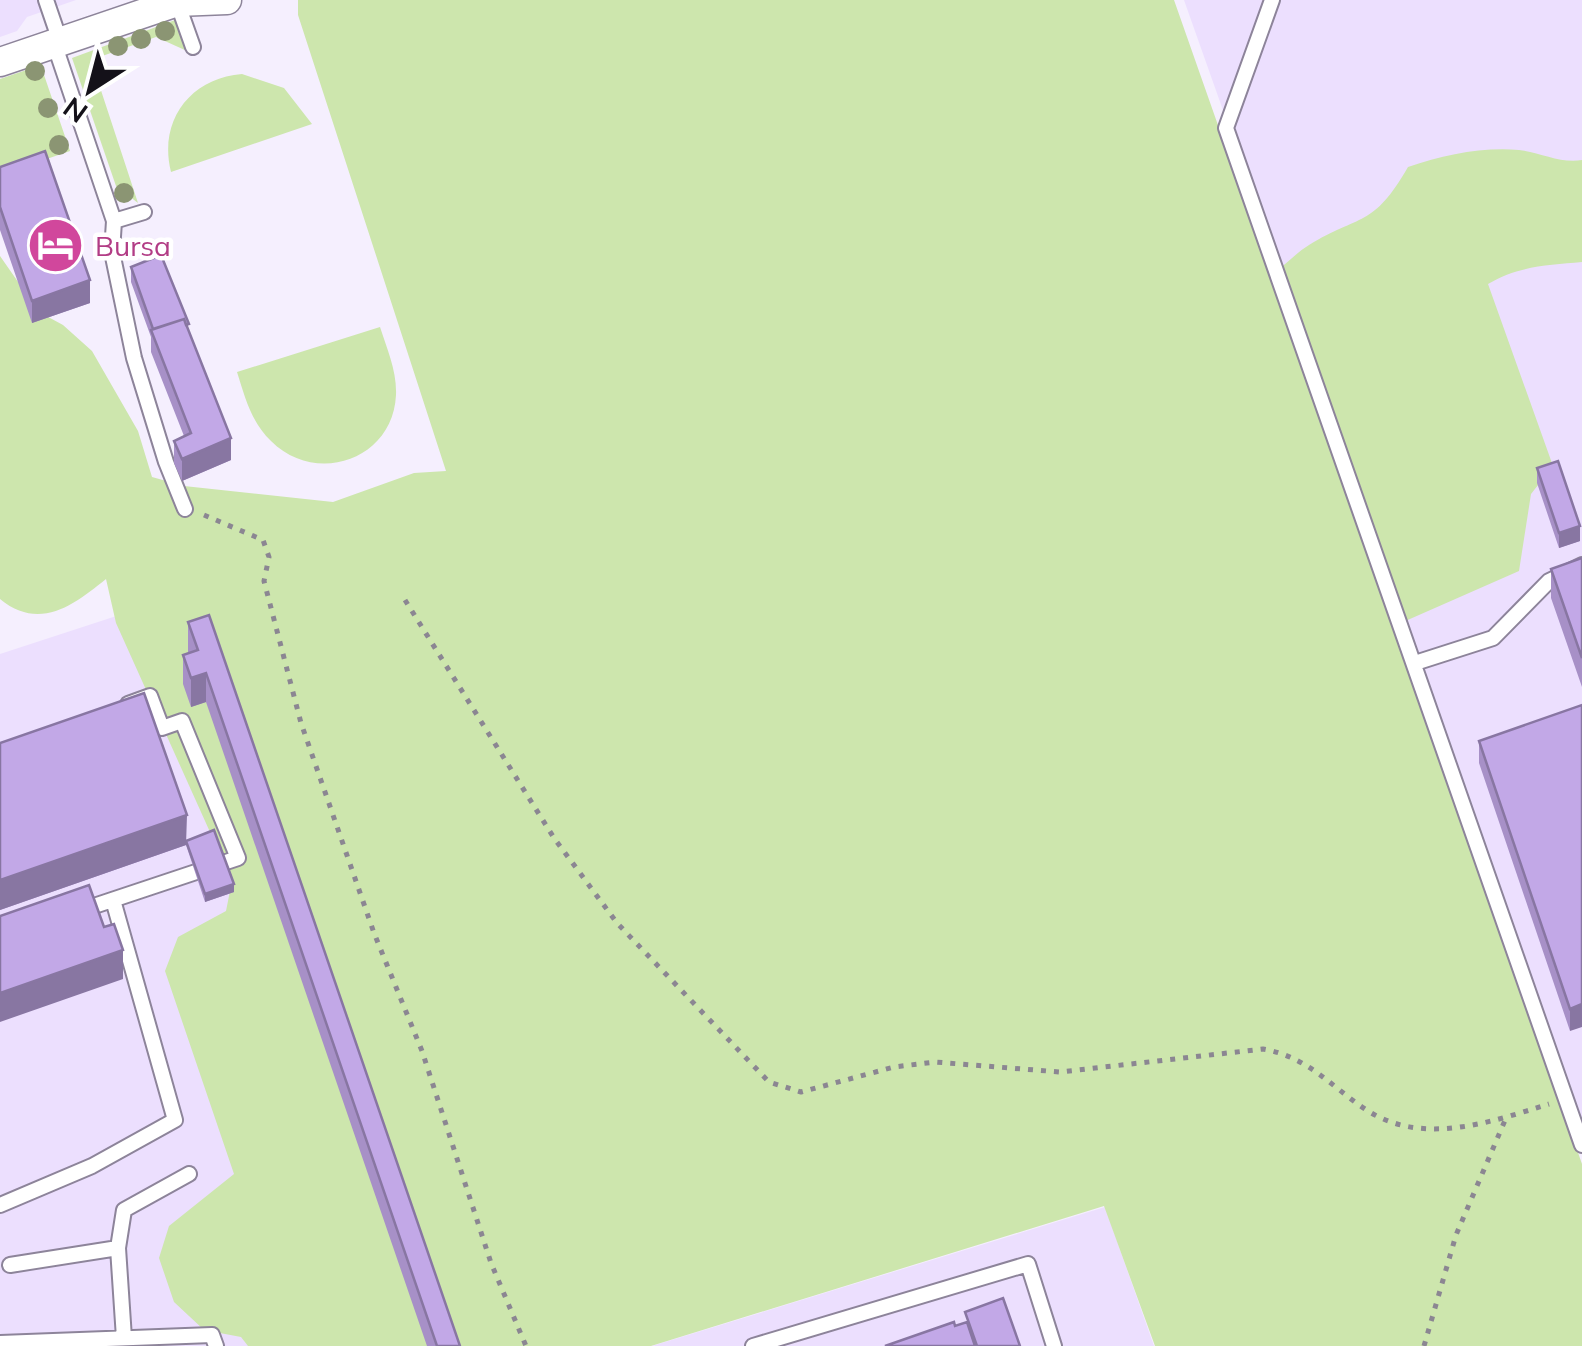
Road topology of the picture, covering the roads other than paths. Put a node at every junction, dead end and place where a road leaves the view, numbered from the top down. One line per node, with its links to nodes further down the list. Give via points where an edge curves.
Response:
1 (46, 0): 5 (lane)
2 (228, 0): 4 (street)
3 (1272, 0): 12 (lane, via 1226,128)
4 (177, 2): 5 (street); 6 (lane)
5 (57, 42): 7 (street); 9 (lane)
6 (194, 47)
7 (0, 62)
8 (144, 212): 9 (lane)
9 (114, 221): 10 (lane, via 112,252 134,358)
10 (185, 509)
11 (1582, 565): 12 (lane, via 1549,581 1493,638)
12 (1414, 663): 16 (lane)
13 (112, 710): 14 (lane, via 150,696 162,728 182,721 238,858)
14 (113, 900): 15 (lane); 19 (lane, via 175,1120 92,1166)
15 (56, 918)
16 (1578, 1118): 17 (lane)
17 (1582, 1145)
18 (189, 1174): 20 (lane, via 124,1210)
19 (0, 1204)
20 (118, 1248): 21 (lane); 22 (lane)
21 (10, 1265)
22 (124, 1338): 23 (lane); 24 (lane, via 212,1335)
23 (0, 1343)
24 (216, 1346)
25 (752, 1346): 26 (lane, via 1028,1264)
26 (1054, 1346)

